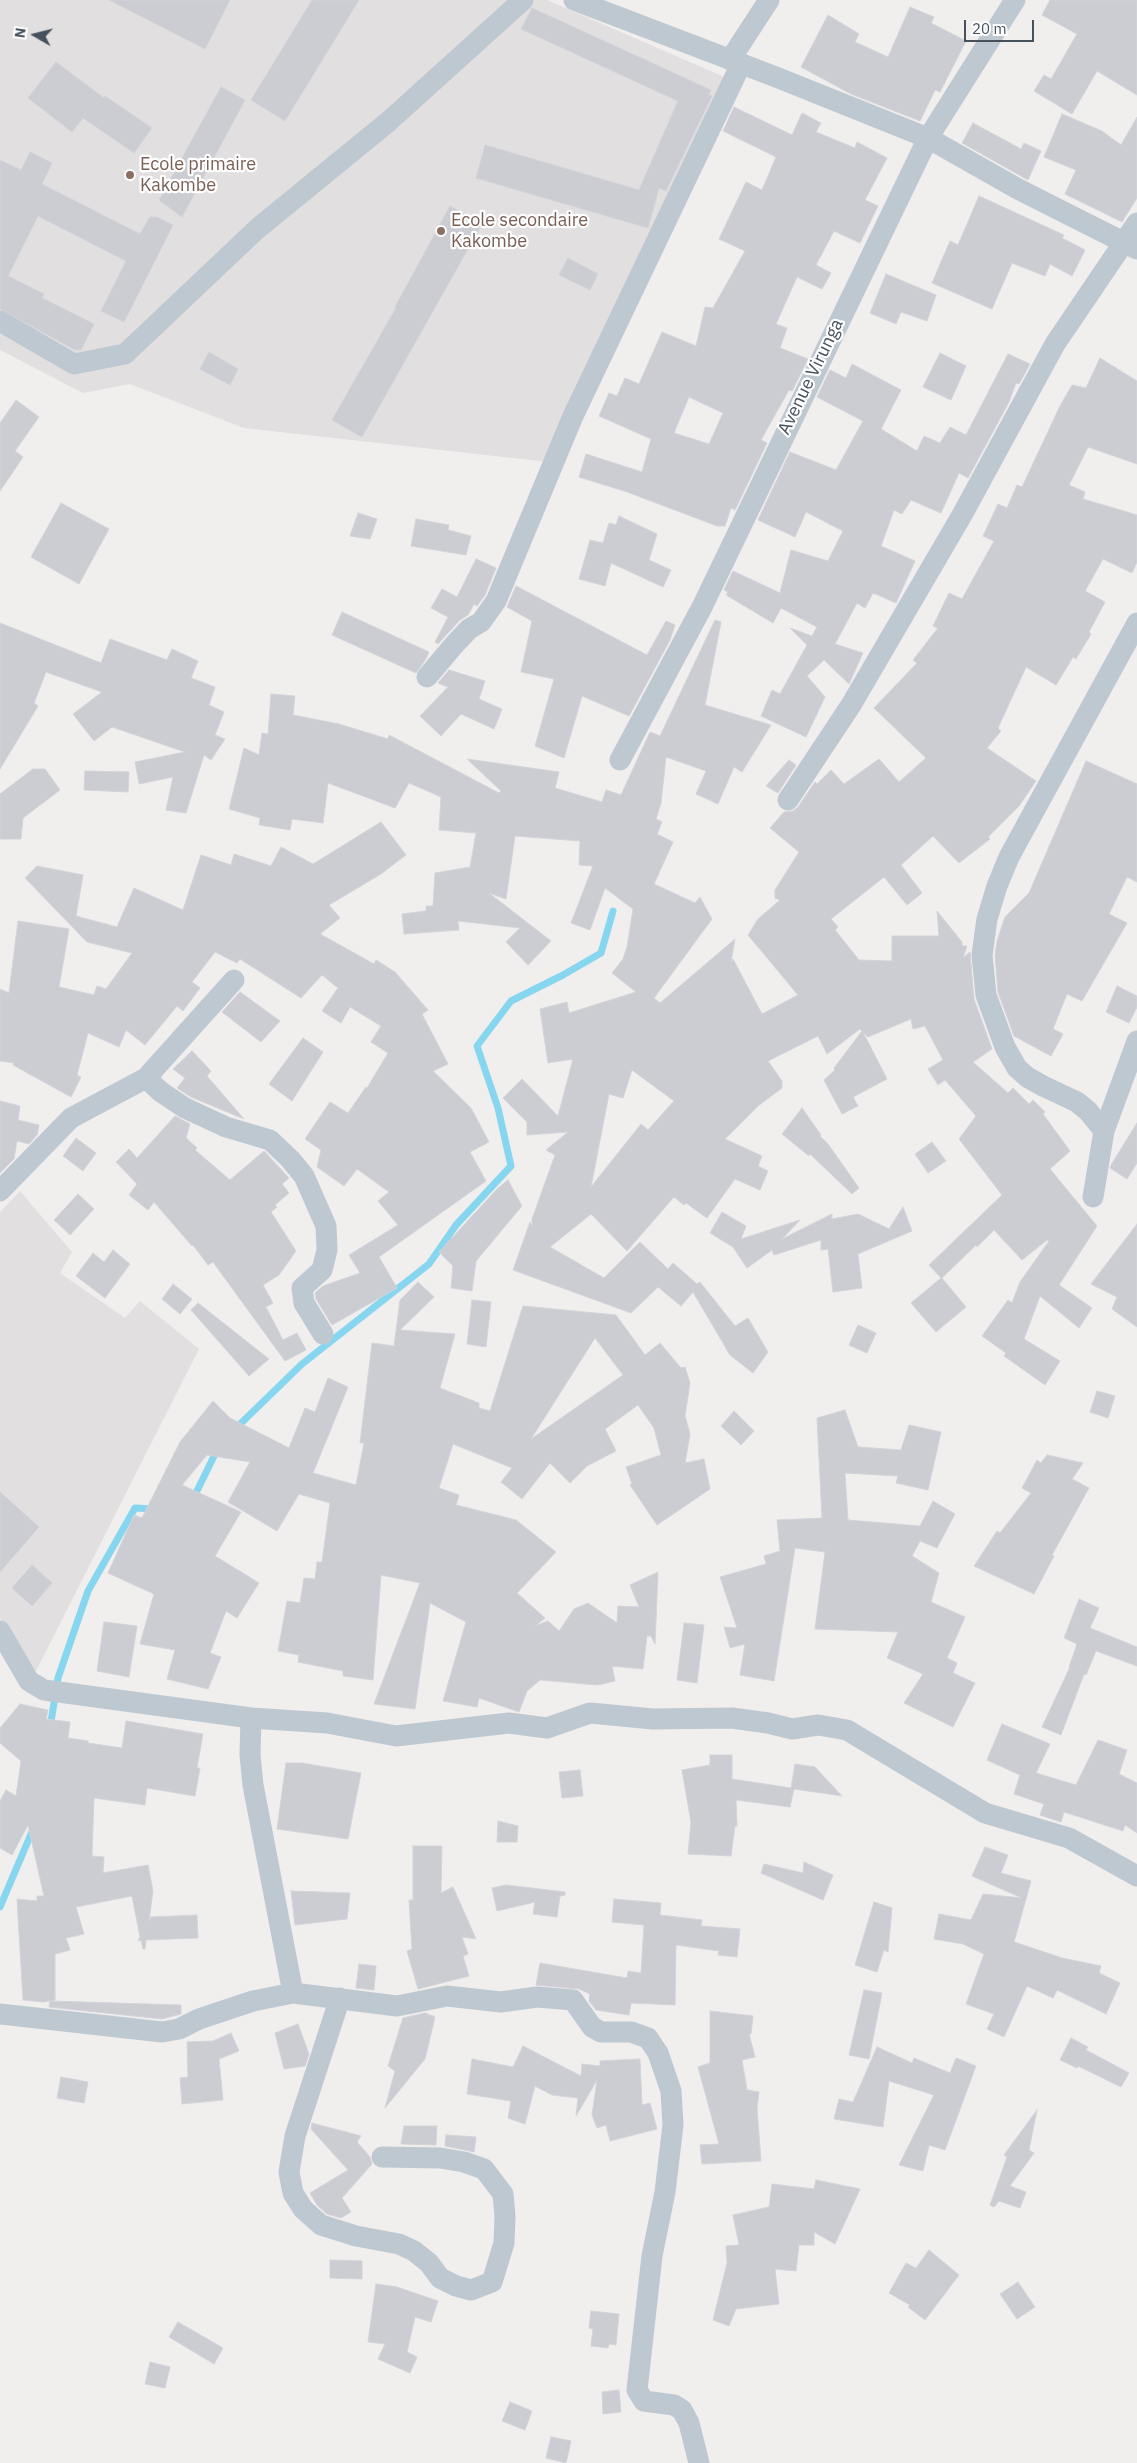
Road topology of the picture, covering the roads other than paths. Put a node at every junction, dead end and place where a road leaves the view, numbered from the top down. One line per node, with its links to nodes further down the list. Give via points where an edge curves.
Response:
1 (523, 0): 9 (street, via 388,122 256,229 125,354 74,364)
2 (574, 0): 5 (street)
3 (770, 0): 5 (street)
4 (1015, 0): 6 (street, Avenue Virunga)
5 (735, 62): 6 (street); 11 (street, via 573,416 496,601 481,622 454,644)
6 (928, 138): 8 (street, via 1018,189); 12 (street, Avenue Virunga, via 702,607)
7 (1137, 223): 8 (street)
8 (1131, 246): 13 (street, via 1055,344 962,515 850,705)
9 (0, 321)
10 (1137, 623): 17 (street, via 1009,857 987,919 982,955 986,995 1005,1047 1017,1068 1027,1077 1077,1102)
11 (427, 678)
12 (620, 760)
13 (788, 800)
14 (234, 980): 16 (street)
15 (1137, 1040): 17 (street)
16 (146, 1078): 18 (street, via 71,1118); 20 (street, via 185,1108 226,1128 270,1140 304,1176 326,1226 327,1250 322,1270 302,1288 304,1303)
17 (1104, 1131): 19 (street)
18 (0, 1191)
19 (1094, 1198)
20 (323, 1334)
21 (0, 1630): 22 (street, via 29,1681 44,1690)
22 (251, 1718): 23 (street, via 327,1723 396,1736 509,1724 547,1728 590,1713 653,1719 732,1718 792,1729 818,1725 847,1730 985,1813 1069,1838); 24 (street, via 253,1785)
23 (1137, 1876)
24 (293, 1993): 25 (street); 26 (street, via 253,2001 162,2032)
25 (340, 1998): 27 (street, via 295,2136 289,2172 293,2193 303,2209 321,2225 399,2244 429,2263 440,2278 456,2286 471,2290 492,2282 504,2243 505,2217 503,2194 484,2169 440,2158); 28 (street, via 397,2006 448,1996 501,2002 538,1997 573,2000 592,2026 601,2032 631,2032 648,2038 654,2044 671,2091 673,2125 665,2192 652,2256 637,2390 644,2401 682,2410 690,2423)
26 (0, 2014)
27 (382, 2157)
28 (699, 2463)

